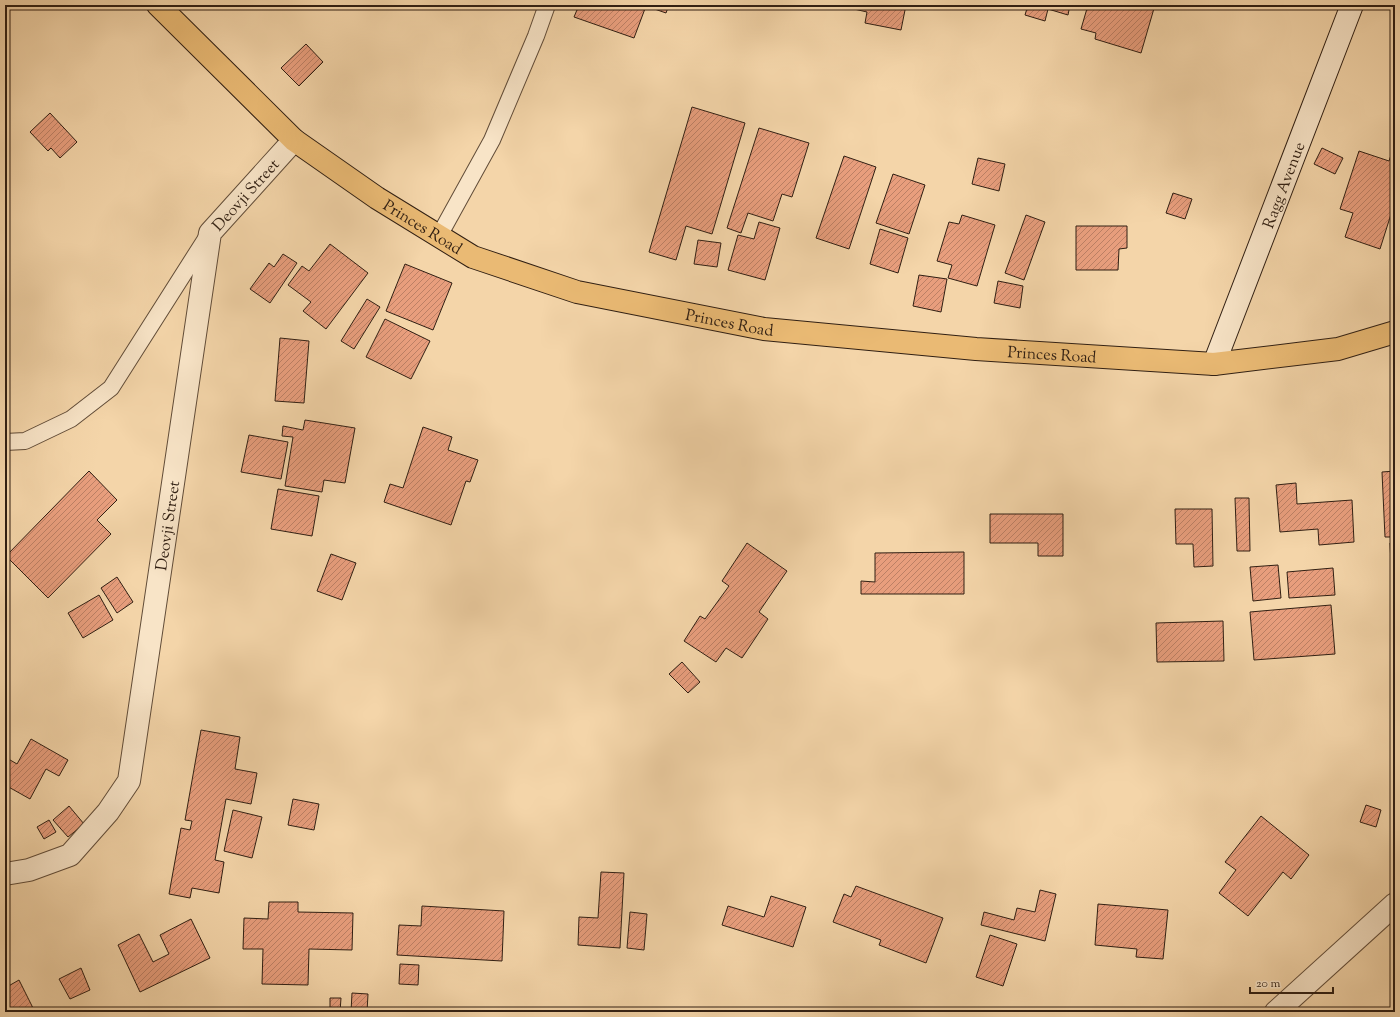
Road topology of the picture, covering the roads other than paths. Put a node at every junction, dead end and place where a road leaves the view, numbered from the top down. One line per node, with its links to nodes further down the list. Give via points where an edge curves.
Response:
1 (158, 5): 4 (main road, Princes Road)
2 (547, 5): 6 (lane, via 492,140)
3 (1352, 5): 8 (street, Ragg Avenue)
4 (294, 140): 5 (street, Deovji Street); 6 (main road, Princes Road, via 376,198)
5 (210, 232): 9 (lane, via 111,388 71,419 25,441); 10 (street, Deovji Street, via 129,781 108,812 70,855 30,870)
6 (439, 236): 8 (main road, Princes Road, via 473,257 577,292 764,329 976,349)
7 (1395, 332): 8 (main road, Princes Road, via 1338,349)
8 (1214, 364)
9 (5, 442)
10 (5, 874)
11 (1395, 904): 12 (street)
12 (1276, 1012)

